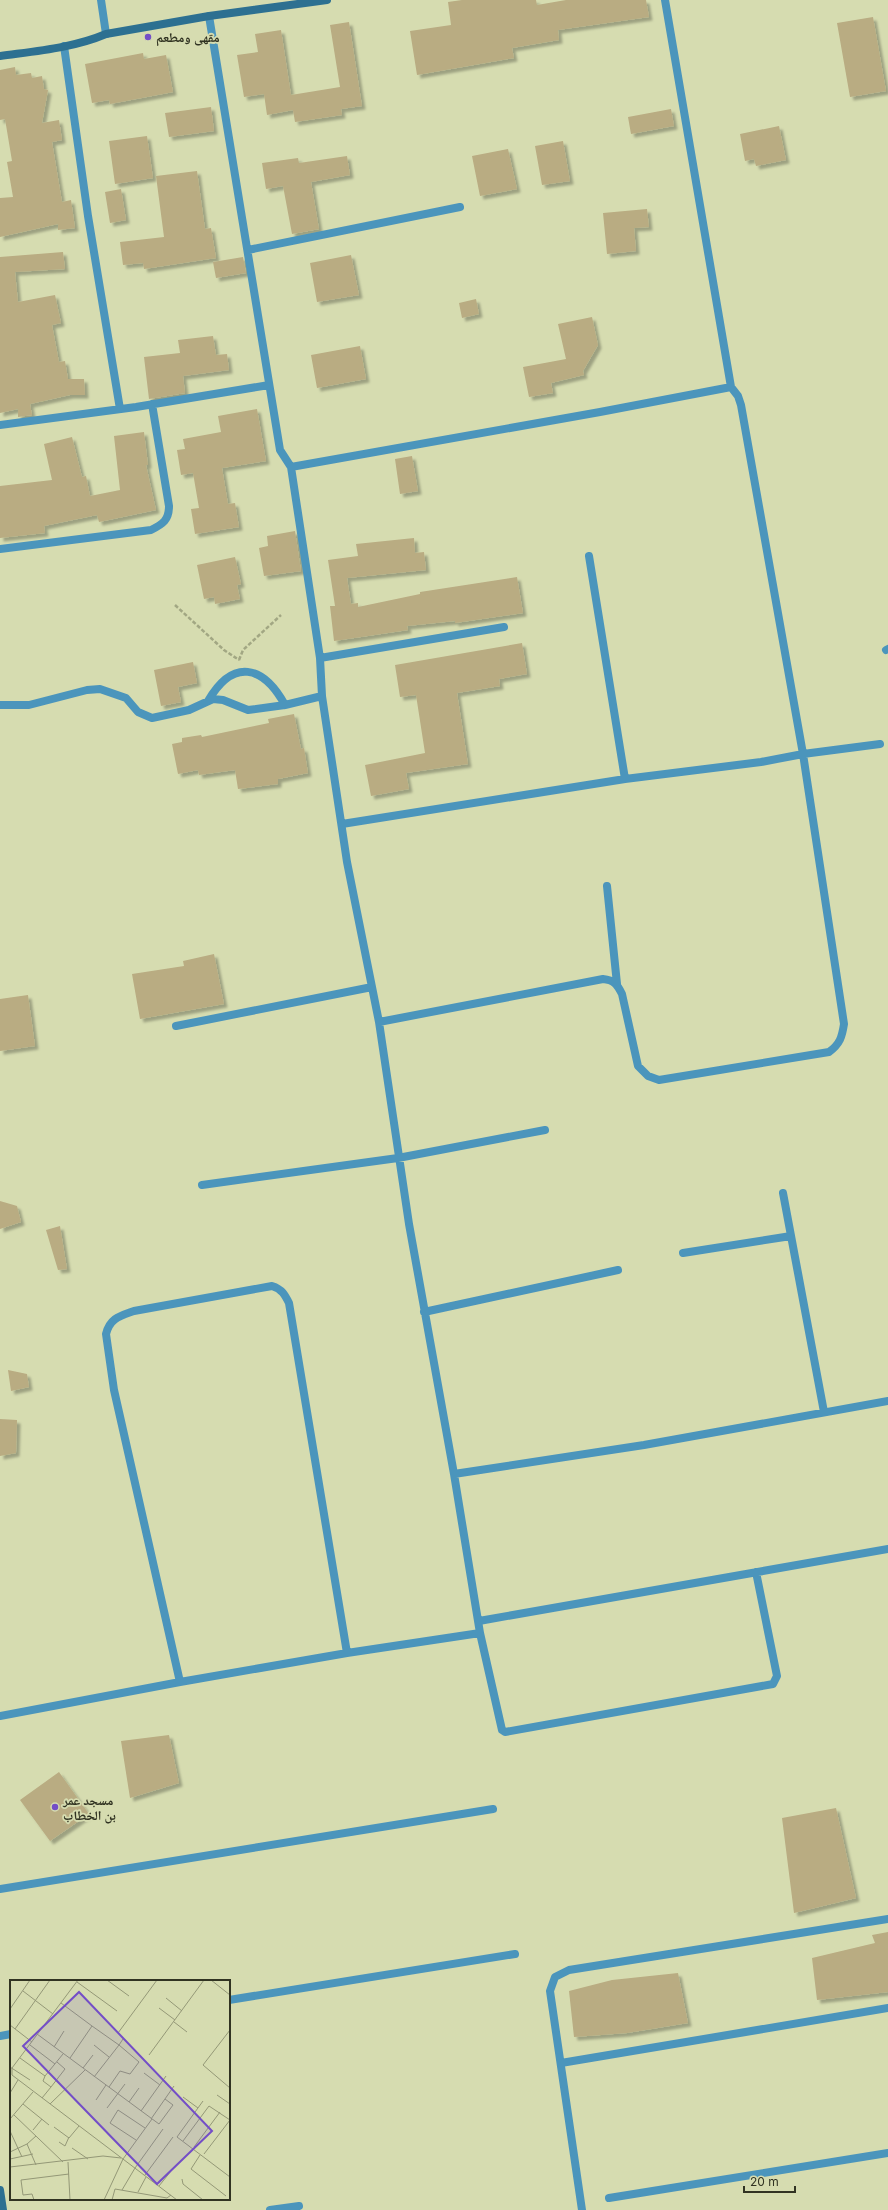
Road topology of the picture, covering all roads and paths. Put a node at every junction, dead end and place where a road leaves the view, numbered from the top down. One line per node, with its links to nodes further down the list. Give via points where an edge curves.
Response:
1 (101, 0): 5 (street)
2 (327, 0): 4 (street)
3 (665, 0): 11 (street)
4 (210, 16): 5 (street); 9 (street)
5 (106, 34): 6 (street, via 93,40)
6 (64, 46): 7 (street); 13 (street, via 88,216)
7 (0, 56)
8 (460, 206): 9 (street)
9 (248, 250): 10 (street)
10 (268, 385): 12 (street); 15 (street, via 280,450)
11 (731, 387): 15 (street); 29 (street, via 741,405)
12 (152, 404): 13 (street); 16 (street, via 169,506 169,514 162,525 151,530)
13 (120, 409): 14 (street)
14 (0, 425)
15 (291, 467): 21 (street)
16 (0, 549)
17 (589, 556): 30 (street)
18 (175, 605): 22 (path, via 224,650)
19 (281, 615): 22 (path, via 243,650)
20 (504, 626): 21 (street)
21 (320, 658): 24 (street)
22 (239, 660): 23 (path)
23 (244, 671): 25 (street, via 216,686); 27 (street, via 263,676 276,689)
24 (322, 696): 27 (street); 31 (street)
25 (206, 704): 26 (street, via 152,718 138,712 126,698 100,689 29,705); 27 (street, via 213,699 223,700 248,710)
26 (0, 705)
27 (285, 705)
28 (880, 744): 29 (street)
29 (803, 754): 30 (street, via 761,762); 33 (street, via 844,1024 842,1040 829,1052 659,1080 648,1076 638,1066 622,994)
30 (626, 779): 31 (street)
31 (342, 824): 34 (street)
32 (607, 886): 33 (street)
33 (617, 984): 35 (street, via 603,979)
34 (372, 988): 35 (street); 36 (street)
35 (378, 1022): 38 (street)
36 (176, 1026)
37 (545, 1130): 38 (street)
38 (398, 1158): 39 (street); 44 (street)
39 (202, 1185)
40 (783, 1193): 41 (street)
41 (791, 1236): 42 (street); 46 (street)
42 (683, 1253)
43 (618, 1270): 44 (street)
44 (424, 1312): 47 (street)
45 (888, 1401): 46 (street)
46 (824, 1412): 47 (street, via 644,1445)
47 (454, 1474): 50 (street)
48 (888, 1549): 49 (street)
49 (756, 1572): 50 (street); 51 (street, via 777,1676 777,1681 773,1684 506,1732 500,1726)
50 (479, 1621): 51 (street)
51 (480, 1633): 52 (street)
52 (347, 1653): 53 (street); 53 (street, via 289,1303 282,1291 272,1286 134,1311 114,1319 106,1334 114,1390)
53 (180, 1682): 54 (street)
54 (0, 1716)
55 (494, 1809): 56 (street)
56 (0, 1889)
57 (888, 1918): 63 (street, via 564,1971 552,1981 550,1991)
58 (515, 1954): 59 (street)
59 (230, 2000)
60 (888, 2008): 63 (street)
61 (10, 2034): 62 (street)
62 (0, 2036)
63 (561, 2063): 70 (street)
64 (888, 2153): 66 (street)
65 (0, 2190): 68 (street)
66 (609, 2198)
67 (299, 2206): 69 (street)
68 (3, 2210)
69 (270, 2210)
70 (582, 2210)

